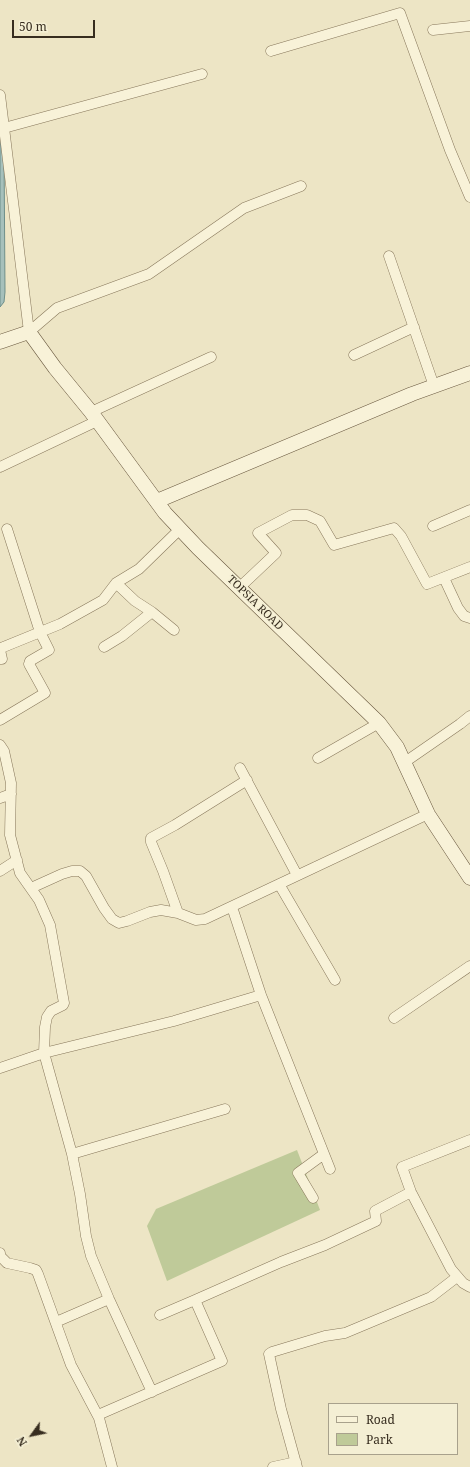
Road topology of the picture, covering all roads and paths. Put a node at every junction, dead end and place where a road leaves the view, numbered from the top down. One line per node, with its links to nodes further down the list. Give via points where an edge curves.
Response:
1 (470, 26): 2 (street)
2 (434, 30)
3 (271, 51): 8 (street, via 400,13)
4 (202, 74): 6 (street)
5 (0, 95): 6 (street)
6 (4, 128): 11 (street)
7 (301, 186): 11 (street, via 244,208 149,274 57,308)
8 (470, 197)
9 (389, 256): 10 (street)
10 (414, 327): 13 (street); 16 (street)
11 (29, 332): 12 (street); 17 (street, TOPSIA ROAD)
12 (0, 342)
13 (354, 355)
14 (211, 357): 17 (street)
15 (470, 373): 16 (street)
16 (434, 386): 19 (street)
17 (94, 416): 18 (street); 19 (street, TOPSIA ROAD)
18 (0, 467)
19 (157, 501): 23 (street, TOPSIA ROAD)
20 (469, 512): 21 (street)
21 (433, 526)
22 (7, 529): 31 (street)
23 (180, 529): 26 (street, via 139,569); 27 (street, TOPSIA ROAD)
24 (470, 567): 25 (street)
25 (444, 578): 27 (street, via 427,584 394,528 334,545 320,520 307,515 292,515 258,533 276,553); 29 (street, via 458,608 464,616)
26 (116, 583): 28 (street, via 135,601); 31 (street, via 103,600)
27 (239, 588): 36 (street, TOPSIA ROAD)
28 (152, 612): 30 (street); 32 (street)
29 (470, 618)
30 (174, 630)
31 (40, 632): 33 (street, via 1,648); 35 (street, via 49,650 29,664 45,693)
32 (104, 647)
33 (0, 659)
34 (470, 716): 39 (street)
35 (0, 720)
36 (379, 723): 38 (street); 39 (street, TOPSIA ROAD)
37 (0, 745): 42 (street, via 4,751)
38 (318, 758)
39 (405, 762): 44 (street, TOPSIA ROAD)
40 (240, 768): 41 (street)
41 (247, 780): 47 (street); 52 (street, via 151,838)
42 (11, 794): 43 (street); 45 (street, via 10,835)
43 (0, 798)
44 (428, 814): 47 (street); 48 (street, TOPSIA ROAD)
45 (17, 860): 46 (street); 50 (street, via 20,873)
46 (0, 871)
47 (298, 875): 49 (street)
48 (470, 878)
49 (279, 884): 51 (street); 54 (street)
50 (31, 888): 52 (street, via 62,874 80,871 86,876 112,919 119,923 161,910); 57 (street, via 50,925 64,1003 51,1011 47,1017 44,1027)
51 (232, 907): 52 (street, via 205,919 196,920); 55 (street)
52 (178, 913)
53 (470, 966): 56 (street)
54 (335, 980)
55 (262, 995): 57 (street, via 174,1021); 62 (street)
56 (394, 1018)
57 (44, 1052): 58 (street); 61 (street)
58 (0, 1068)
59 (225, 1109): 61 (street)
60 (470, 1140): 64 (street, via 402,1168)
61 (72, 1154): 70 (street, via 91,1256)
62 (324, 1154): 63 (street); 65 (street, via 298,1173)
63 (330, 1169)
64 (411, 1192): 68 (street); 71 (street, via 374,1211 376,1221)
65 (313, 1198)
66 (0, 1253): 67 (street)
67 (0, 1256): 73 (street, via 7,1263 36,1270)
68 (457, 1277): 69 (street); 76 (street, via 431,1296 346,1333 325,1336 269,1354 280,1409)
69 (470, 1287)
70 (109, 1299): 73 (street); 74 (street)
71 (195, 1300): 72 (street); 74 (street, via 222,1361)
72 (160, 1315)
73 (56, 1322): 75 (street, via 71,1365)
74 (152, 1392): 75 (street)
75 (98, 1415): 77 (street)
76 (297, 1465): 78 (street)
77 (112, 1467)
78 (274, 1467)

